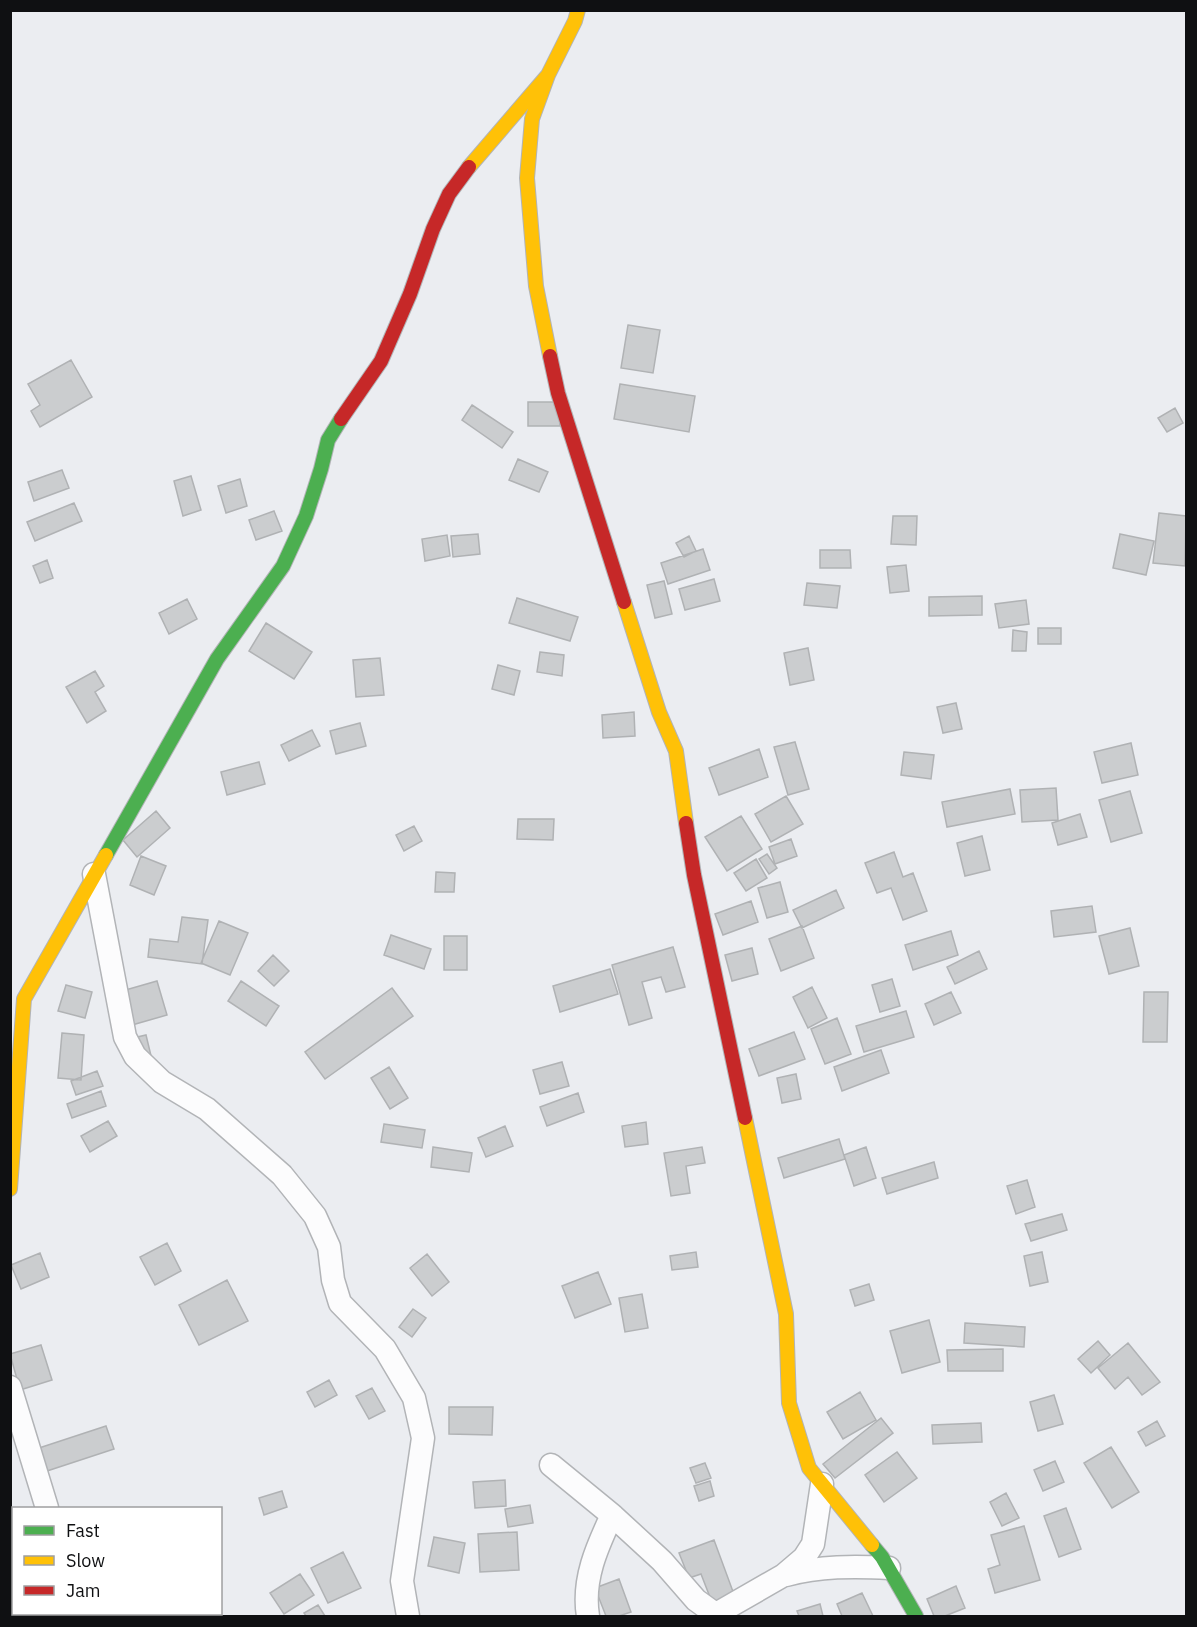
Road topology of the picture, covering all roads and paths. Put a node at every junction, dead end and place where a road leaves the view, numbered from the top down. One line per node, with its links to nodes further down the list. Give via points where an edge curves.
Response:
1 (578, 10): 2 (street)
2 (548, 75): 3 (street, via 449,194 381,361 328,440 306,516 283,566 217,659); 7 (street, via 532,119 527,178 536,286 558,393 659,712 675,751 694,875 786,1314 789,1403 809,1468)
3 (94, 874): 4 (street, via 24,999); 13 (street, via 125,1037 135,1056 162,1082 207,1109 282,1175 309,1208 329,1247 340,1303 385,1349 414,1398 423,1438 402,1581)
4 (10, 1189)
5 (10, 1387): 8 (street)
6 (551, 1465): 9 (street)
7 (822, 1484): 10 (street); 11 (street, via 813,1544)
8 (45, 1507)
9 (612, 1515): 12 (street, via 662,1561 696,1600); 14 (street, via 587,1582)
10 (889, 1568): 11 (street, via 846,1567); 15 (street)
11 (784, 1575): 12 (street)
12 (717, 1615)
13 (408, 1617)
14 (588, 1617)
15 (916, 1617)

